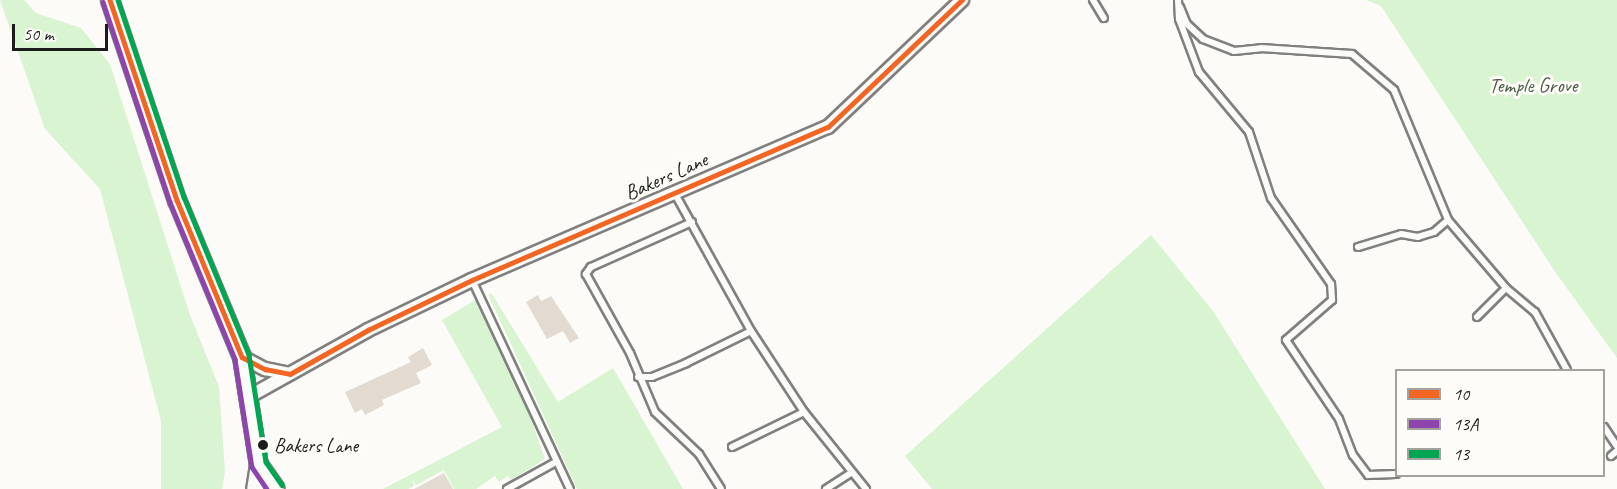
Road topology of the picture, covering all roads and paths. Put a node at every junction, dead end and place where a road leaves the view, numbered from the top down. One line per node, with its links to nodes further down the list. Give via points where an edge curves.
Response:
1 (110, 0): 14 (main road, via 177,200)
2 (962, 0): 6 (street, Bakers Lane, via 828,127)
3 (1093, 0): 5 (lane)
4 (1178, 0): 7 (lane, via 1187,24 1203,39 1234,51 1322,49 1352,54 1377,74 1394,90 1406,114); 28 (lane, via 1179,19 1199,72 1250,132 1271,198 1331,284 1332,300 1286,340 1339,419 1353,455 1368,475)
5 (1104, 18)
6 (674, 193): 8 (lane); 10 (street, Bakers Lane)
7 (1448, 219): 9 (lane, via 1434,232 1418,237 1401,234); 11 (lane)
8 (692, 222): 13 (lane); 17 (lane, via 591,267 586,274 630,352)
9 (1358, 246)
10 (472, 280): 16 (street, Bakers Lane, via 368,330); 25 (lane)
11 (1506, 288): 12 (lane); 15 (lane, via 1535,312)
12 (1477, 317)
13 (751, 331): 17 (lane, via 652,377); 19 (lane)
14 (242, 357): 16 (street, via 265,369); 18 (main road)
15 (1565, 369)
16 (290, 374): 18 (street, Bakers Lane)
17 (638, 377): 33 (lane, via 655,412 699,454)
18 (250, 396): 26 (main road)
19 (804, 412): 22 (lane); 27 (lane)
20 (1605, 428): 21 (lane)
21 (1617, 446)
22 (732, 447)
23 (1617, 451): 24 (lane)
24 (1611, 456)
25 (556, 462): 31 (lane); 32 (lane)
26 (259, 465): 29 (main road); 30 (main road)
27 (851, 473): 34 (lane); 35 (lane)
28 (1395, 474)
29 (255, 489)
30 (276, 489)
31 (507, 489)
32 (570, 489)
33 (721, 489)
34 (826, 489)
35 (866, 489)

